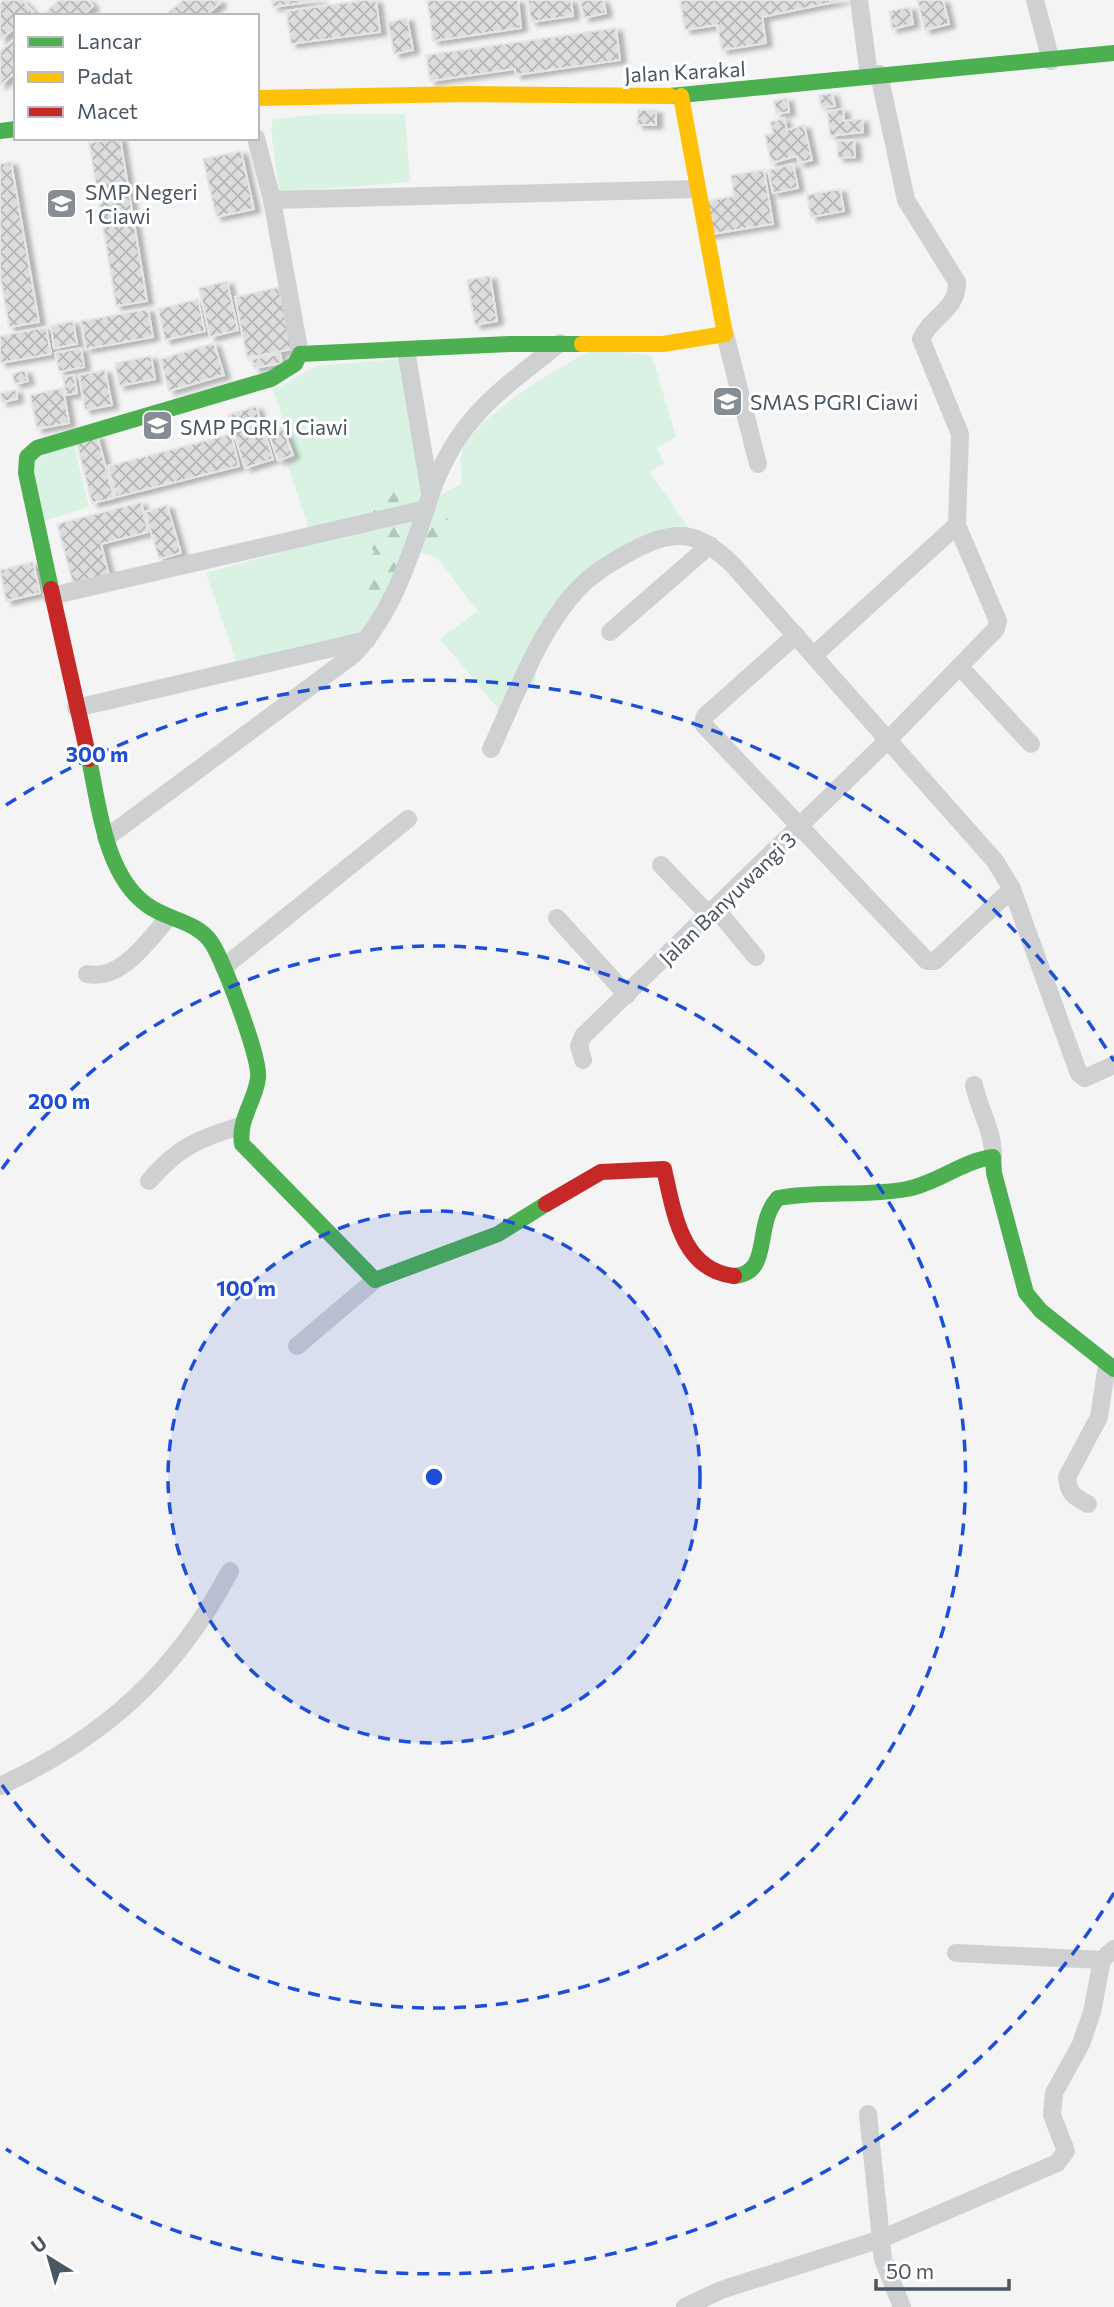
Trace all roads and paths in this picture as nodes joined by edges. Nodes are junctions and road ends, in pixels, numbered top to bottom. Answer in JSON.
{"nodes":[{"id":1,"x":859,"y":0,"type":"edge"},
{"id":2,"x":1035,"y":0,"type":"edge"},
{"id":3,"x":1114,"y":53,"type":"edge"},
{"id":4,"x":1051,"y":61,"type":"junction"},
{"id":5,"x":874,"y":74,"type":"junction"},
{"id":6,"x":681,"y":96,"type":"junction"},
{"id":7,"x":259,"y":99,"type":"edge"},
{"id":8,"x":257,"y":140,"type":"edge"},
{"id":9,"x":697,"y":189,"type":"junction"},
{"id":10,"x":272,"y":200,"type":"junction"},
{"id":11,"x":725,"y":334,"type":"junction"},
{"id":12,"x":560,"y":343,"type":"junction"},
{"id":13,"x":406,"y":350,"type":"junction"},
{"id":14,"x":300,"y":354,"type":"junction"},
{"id":15,"x":758,"y":464,"type":"dead end"},
{"id":16,"x":428,"y":501,"type":"junction"},
{"id":17,"x":957,"y":525,"type":"junction"},
{"id":18,"x":710,"y":545,"type":"junction"},
{"id":19,"x":51,"y":596,"type":"junction"},
{"id":20,"x":610,"y":632,"type":"dead end"},
{"id":21,"x":796,"y":635,"type":"junction"},
{"id":22,"x":367,"y":640,"type":"junction"},
{"id":23,"x":814,"y":655,"type":"junction"},
{"id":24,"x":960,"y":667,"type":"junction"},
{"id":25,"x":76,"y":708,"type":"junction"},
{"id":26,"x":887,"y":741,"type":"junction"},
{"id":27,"x":1031,"y":744,"type":"dead end"},
{"id":28,"x":491,"y":749,"type":"dead end"},
{"id":29,"x":408,"y":819,"type":"dead end"},
{"id":30,"x":800,"y":826,"type":"junction"},
{"id":31,"x":106,"y":838,"type":"junction"},
{"id":32,"x":661,"y":865,"type":"dead end"},
{"id":33,"x":1012,"y":889,"type":"junction"},
{"id":34,"x":713,"y":912,"type":"junction"},
{"id":35,"x":168,"y":918,"type":"junction"},
{"id":36,"x":557,"y":918,"type":"dead end"},
{"id":37,"x":756,"y":957,"type":"dead end"},
{"id":38,"x":224,"y":967,"type":"junction"},
{"id":39,"x":86,"y":974,"type":"dead end"},
{"id":40,"x":627,"y":995,"type":"junction"},
{"id":41,"x":583,"y":1060,"type":"dead end"},
{"id":42,"x":1114,"y":1065,"type":"edge"},
{"id":43,"x":974,"y":1085,"type":"dead end"},
{"id":44,"x":240,"y":1126,"type":"junction"},
{"id":45,"x":993,"y":1157,"type":"junction"},
{"id":46,"x":149,"y":1181,"type":"dead end"},
{"id":47,"x":375,"y":1280,"type":"junction"},
{"id":48,"x":297,"y":1346,"type":"dead end"},
{"id":49,"x":1110,"y":1367,"type":"edge"},
{"id":50,"x":1088,"y":1504,"type":"dead end"},
{"id":51,"x":230,"y":1571,"type":"dead end"},
{"id":52,"x":0,"y":1786,"type":"edge"},
{"id":53,"x":956,"y":1953,"type":"dead end"},
{"id":54,"x":1108,"y":1955,"type":"edge"},
{"id":55,"x":868,"y":2114,"type":"dead end"},
{"id":56,"x":881,"y":2239,"type":"junction"},
{"id":57,"x":685,"y":2307,"type":"edge"},
{"id":58,"x":902,"y":2307,"type":"edge"}],
"edges":[{"from":1,"to":5,"type":"street"},
{"from":2,"to":4,"type":"street"},
{"from":3,"to":4,"type":"street","name":"Jalan Karakal"},
{"from":4,"to":5,"type":"street","name":"Jalan Karakal"},
{"from":5,"to":6,"type":"street","name":"Jalan Karakal"},
{"from":5,"to":17,"type":"street"},
{"from":6,"to":7,"type":"street","name":"Jalan Karakal"},
{"from":6,"to":9,"type":"street"},
{"from":8,"to":10,"type":"street"},
{"from":9,"to":10,"type":"street"},
{"from":9,"to":11,"type":"street"},
{"from":10,"to":14,"type":"street"},
{"from":11,"to":12,"type":"street"},
{"from":11,"to":15,"type":"street"},
{"from":12,"to":13,"type":"street"},
{"from":12,"to":16,"type":"street"},
{"from":13,"to":14,"type":"street"},
{"from":13,"to":16,"type":"street"},
{"from":14,"to":19,"type":"street"},
{"from":16,"to":19,"type":"street"},
{"from":16,"to":22,"type":"street"},
{"from":17,"to":23,"type":"street"},
{"from":17,"to":24,"type":"street","name":"Jalan Banyuwangi 3"},
{"from":18,"to":20,"type":"street"},
{"from":18,"to":21,"type":"street"},
{"from":18,"to":28,"type":"street"},
{"from":19,"to":25,"type":"street"},
{"from":21,"to":23,"type":"street"},
{"from":21,"to":30,"type":"street"},
{"from":22,"to":25,"type":"street"},
{"from":22,"to":31,"type":"street"},
{"from":23,"to":26,"type":"street"},
{"from":24,"to":26,"type":"street","name":"Jalan Banyuwangi 3"},
{"from":24,"to":27,"type":"street"},
{"from":25,"to":31,"type":"street"},
{"from":26,"to":30,"type":"street","name":"Jalan Banyuwangi 3"},
{"from":26,"to":33,"type":"street"},
{"from":29,"to":38,"type":"street"},
{"from":30,"to":33,"type":"street"},
{"from":30,"to":34,"type":"street","name":"Jalan Banyuwangi 3"},
{"from":31,"to":35,"type":"street"},
{"from":32,"to":34,"type":"street"},
{"from":33,"to":42,"type":"street"},
{"from":34,"to":37,"type":"street"},
{"from":34,"to":40,"type":"street","name":"Jalan Banyuwangi 3"},
{"from":35,"to":38,"type":"street"},
{"from":35,"to":39,"type":"street"},
{"from":36,"to":40,"type":"street"},
{"from":38,"to":44,"type":"street"},
{"from":40,"to":41,"type":"street","name":"Jalan Banyuwangi 3"},
{"from":43,"to":45,"type":"street"},
{"from":44,"to":46,"type":"street"},
{"from":44,"to":47,"type":"street"},
{"from":45,"to":47,"type":"street"},
{"from":45,"to":49,"type":"street"},
{"from":47,"to":48,"type":"street"},
{"from":49,"to":50,"type":"street"},
{"from":51,"to":52,"type":"street"},
{"from":53,"to":54,"type":"street"},
{"from":54,"to":56,"type":"street"},
{"from":55,"to":56,"type":"street"},
{"from":56,"to":57,"type":"street"},
{"from":56,"to":58,"type":"street"}]}
